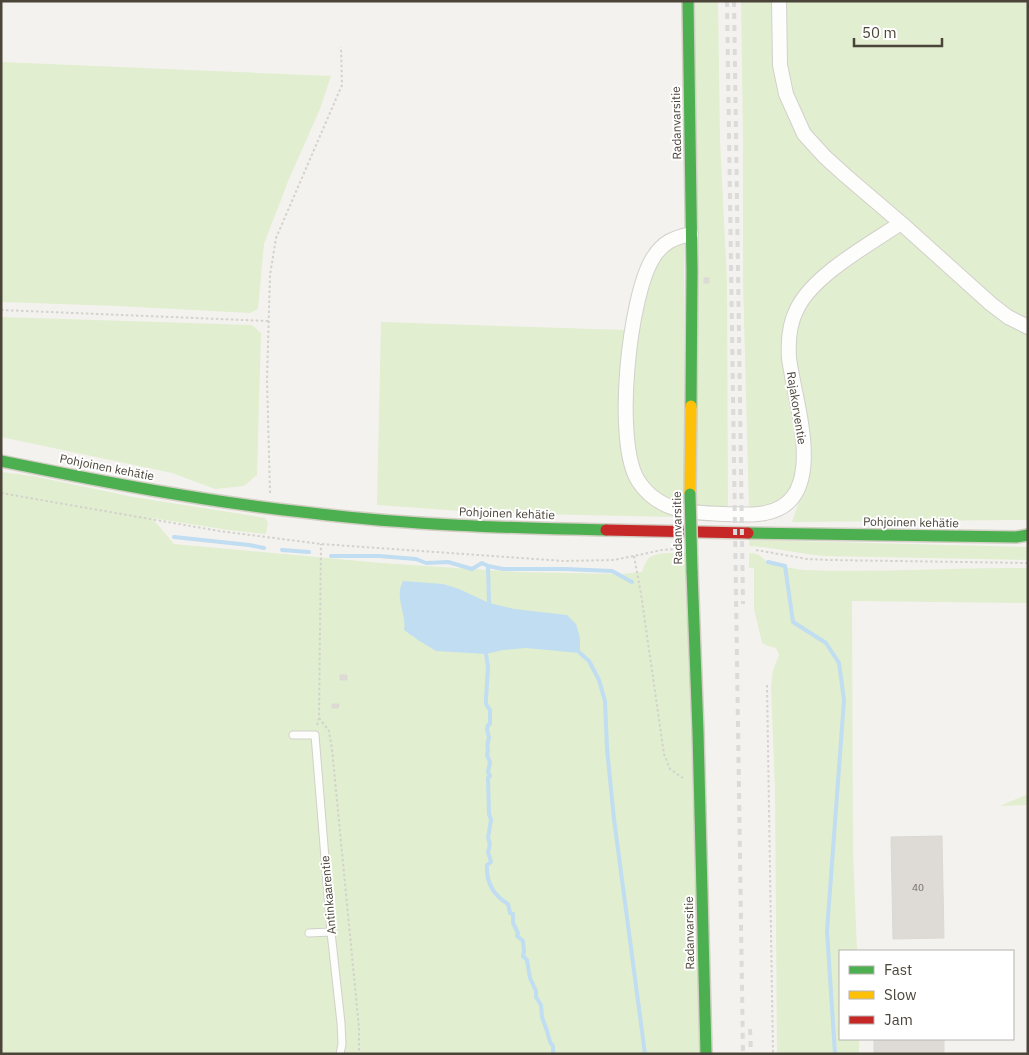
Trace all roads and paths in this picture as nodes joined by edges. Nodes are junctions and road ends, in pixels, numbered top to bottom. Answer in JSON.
{"nodes":[{"id":1,"x":688,"y":1,"type":"edge"},
{"id":2,"x":779,"y":1,"type":"edge"},
{"id":3,"x":340,"y":47,"type":"dead end"},
{"id":4,"x":901,"y":223,"type":"junction"},
{"id":5,"x":691,"y":234,"type":"junction"},
{"id":6,"x":1,"y":310,"type":"edge"},
{"id":7,"x":268,"y":321,"type":"junction"},
{"id":8,"x":1028,"y":327,"type":"edge"},
{"id":9,"x":1,"y":461,"type":"edge"},
{"id":10,"x":1,"y":493,"type":"edge"},
{"id":11,"x":270,"y":508,"type":"junction"},
{"id":12,"x":1022,"y":536,"type":"edge"},
{"id":13,"x":1028,"y":540,"type":"edge"},
{"id":14,"x":321,"y":544,"type":"junction"},
{"id":15,"x":677,"y":549,"type":"dead end"},
{"id":16,"x":749,"y":549,"type":"dead end"},
{"id":17,"x":634,"y":556,"type":"junction"},
{"id":18,"x":1028,"y":563,"type":"edge"},
{"id":19,"x":767,"y":685,"type":"dead end"},
{"id":20,"x":319,"y":718,"type":"junction"},
{"id":21,"x":294,"y":735,"type":"dead end"},
{"id":22,"x":315,"y":735,"type":"junction"},
{"id":23,"x":699,"y":789,"type":"junction"},
{"id":24,"x":331,"y":932,"type":"junction"},
{"id":25,"x":309,"y":933,"type":"dead end"},
{"id":26,"x":340,"y":1054,"type":"edge"},
{"id":27,"x":359,"y":1054,"type":"edge"},
{"id":28,"x":706,"y":1054,"type":"edge"},
{"id":29,"x":774,"y":1054,"type":"edge"}],
"edges":[{"from":1,"to":5,"type":"street","name":"Radanvarsitie"},
{"from":2,"to":4,"type":"street"},
{"from":3,"to":7,"type":"path"},
{"from":4,"to":5,"type":"street","name":"Rajakorventie"},
{"from":4,"to":8,"type":"street"},
{"from":5,"to":23,"type":"street","name":"Radanvarsitie","bridge":true},
{"from":6,"to":7,"type":"path"},
{"from":7,"to":11,"type":"path"},
{"from":9,"to":11,"type":"street","name":"Pohjoinen kehätie"},
{"from":10,"to":14,"type":"path"},
{"from":11,"to":12,"type":"street","name":"Pohjoinen kehätie"},
{"from":12,"to":13,"type":"street","name":"Pohjoinen kehätie"},
{"from":14,"to":17,"type":"path"},
{"from":14,"to":20,"type":"path"},
{"from":15,"to":17,"type":"path"},
{"from":16,"to":18,"type":"path"},
{"from":17,"to":23,"type":"path"},
{"from":19,"to":29,"type":"path"},
{"from":20,"to":22,"type":"path"},
{"from":20,"to":27,"type":"path"},
{"from":21,"to":22,"type":"lane"},
{"from":22,"to":24,"type":"lane","name":"Antinkaarentie"},
{"from":23,"to":28,"type":"street","name":"Radanvarsitie"},
{"from":24,"to":25,"type":"lane"},
{"from":24,"to":26,"type":"lane","name":"Antinkaarentie"}]}
